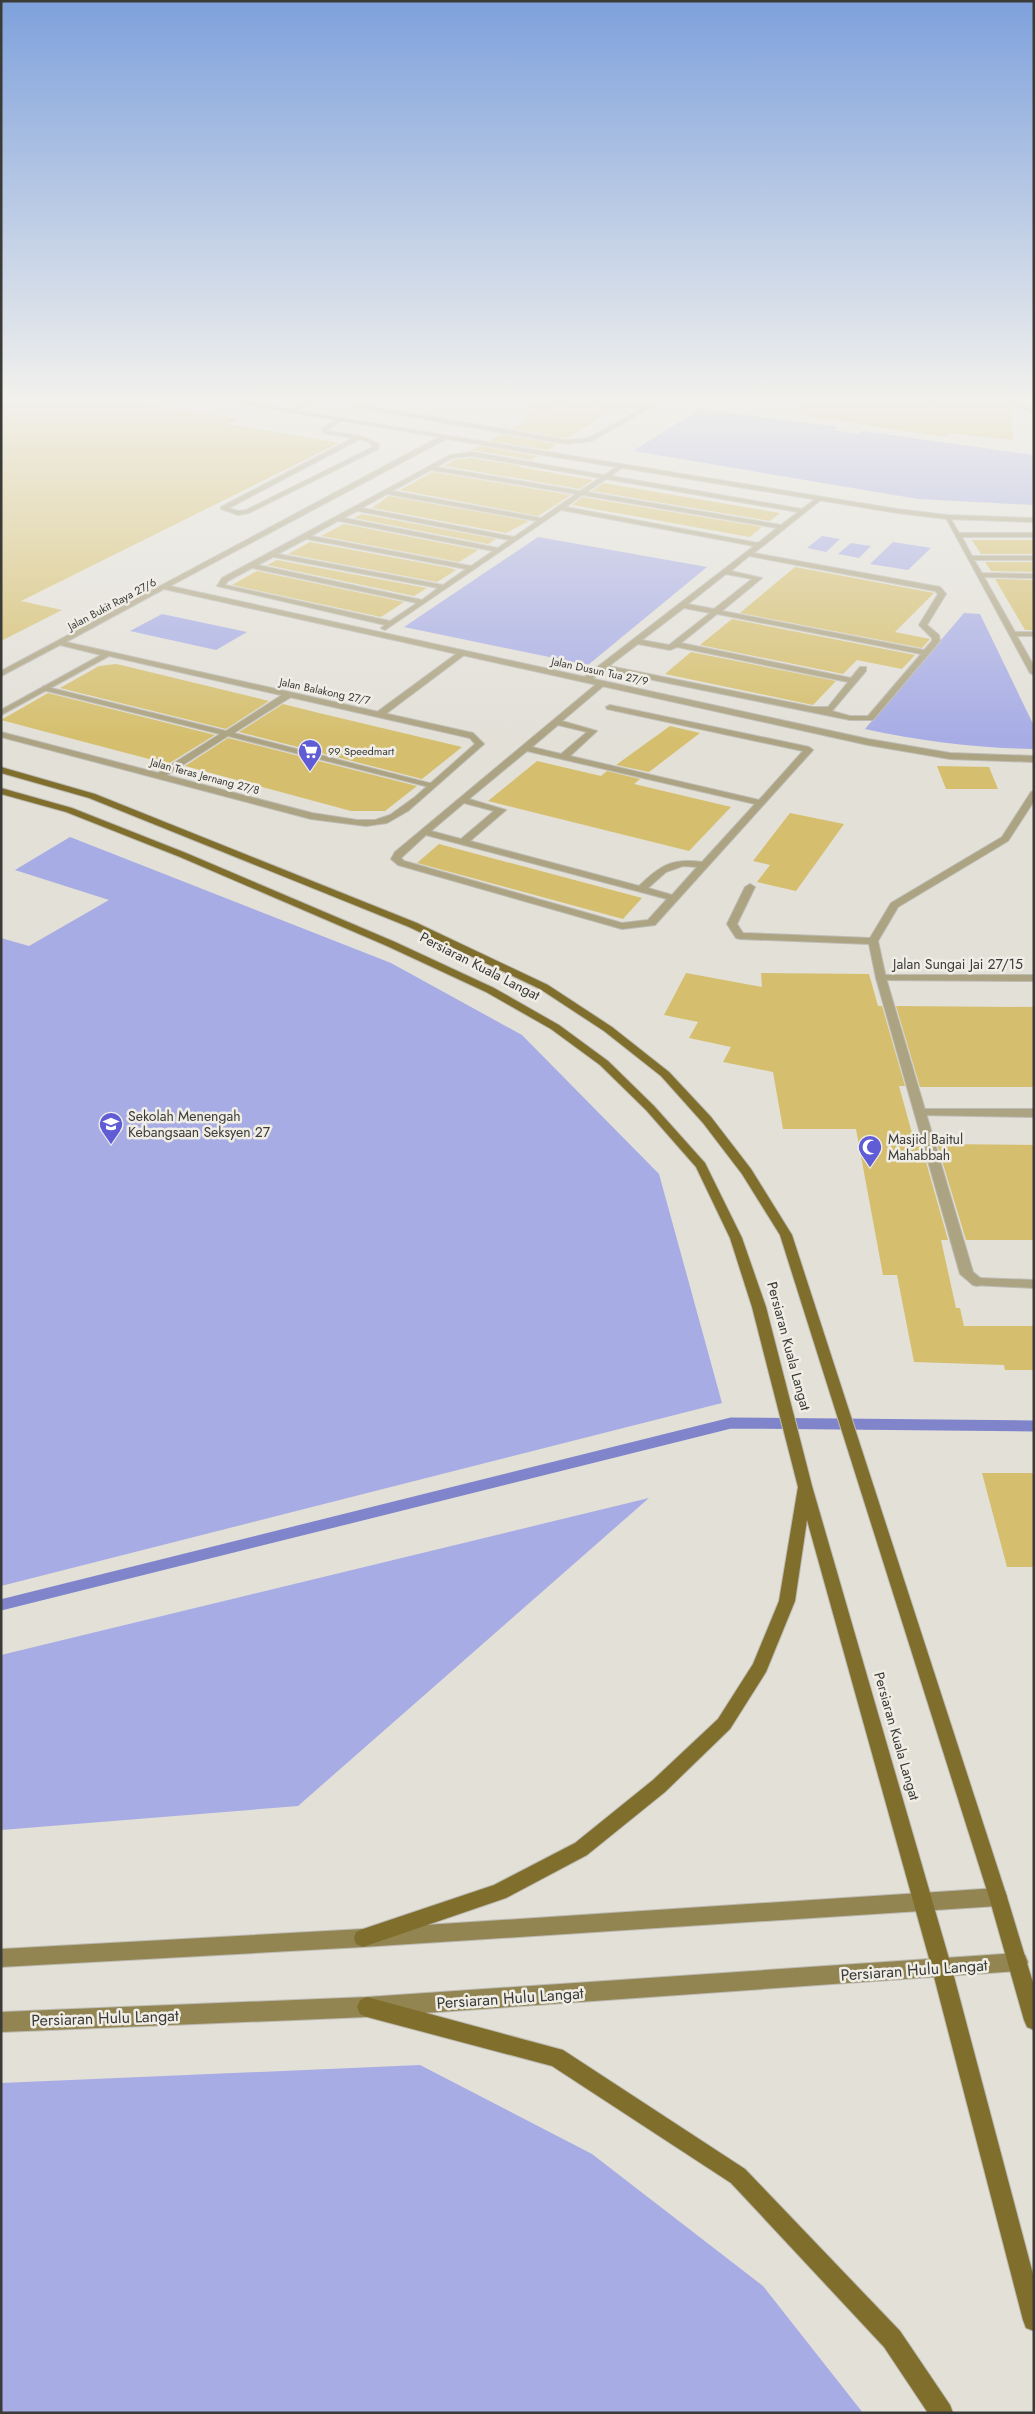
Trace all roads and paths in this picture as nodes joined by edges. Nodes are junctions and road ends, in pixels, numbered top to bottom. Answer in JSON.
{"nodes":[{"id":1,"x":301,"y":514,"type":"edge"},
{"id":2,"x":349,"y":514,"type":"edge"},
{"id":3,"x":383,"y":514,"type":"edge"},
{"id":4,"x":508,"y":514,"type":"edge"},
{"id":5,"x":553,"y":514,"type":"edge"},
{"id":6,"x":591,"y":514,"type":"edge"},
{"id":7,"x":704,"y":514,"type":"edge"},
{"id":8,"x":801,"y":514,"type":"edge"},
{"id":9,"x":925,"y":514,"type":"edge"},
{"id":10,"x":947,"y":517,"type":"junction"},
{"id":11,"x":339,"y":519,"type":"junction"},
{"id":12,"x":543,"y":520,"type":"junction"},
{"id":13,"x":1034,"y":520,"type":"edge"},
{"id":14,"x":783,"y":527,"type":"junction"},
{"id":15,"x":957,"y":535,"type":"junction"},
{"id":16,"x":1034,"y":535,"type":"edge"},
{"id":17,"x":307,"y":536,"type":"junction"},
{"id":18,"x":516,"y":539,"type":"junction"},
{"id":19,"x":760,"y":545,"type":"junction"},
{"id":20,"x":500,"y":550,"type":"junction"},
{"id":21,"x":274,"y":554,"type":"junction"},
{"id":22,"x":748,"y":554,"type":"junction"},
{"id":23,"x":970,"y":558,"type":"junction"},
{"id":24,"x":1034,"y":558,"type":"edge"},
{"id":25,"x":252,"y":566,"type":"junction"},
{"id":26,"x":473,"y":568,"type":"junction"},
{"id":27,"x":725,"y":572,"type":"junction"},
{"id":28,"x":980,"y":576,"type":"junction"},
{"id":29,"x":1034,"y":576,"type":"edge"},
{"id":30,"x":164,"y":587,"type":"junction"},
{"id":31,"x":444,"y":587,"type":"junction"},
{"id":32,"x":423,"y":602,"type":"junction"},
{"id":33,"x":682,"y":605,"type":"junction"},
{"id":34,"x":716,"y":612,"type":"junction"},
{"id":35,"x":391,"y":624,"type":"junction"},
{"id":36,"x":1034,"y":625,"type":"edge"},
{"id":37,"x":1034,"y":632,"type":"edge"},
{"id":38,"x":377,"y":634,"type":"junction"},
{"id":39,"x":1012,"y":634,"type":"junction"},
{"id":40,"x":636,"y":641,"type":"junction"},
{"id":41,"x":60,"y":643,"type":"junction"},
{"id":42,"x":675,"y":644,"type":"junction"},
{"id":43,"x":463,"y":652,"type":"junction"},
{"id":44,"x":926,"y":653,"type":"junction"},
{"id":45,"x":108,"y":654,"type":"junction"},
{"id":46,"x":603,"y":667,"type":"junction"},
{"id":47,"x":863,"y":669,"type":"dead end"},
{"id":48,"x":1034,"y":673,"type":"edge"},
{"id":49,"x":1,"y":674,"type":"edge"},
{"id":50,"x":586,"y":680,"type":"junction"},
{"id":51,"x":853,"y":682,"type":"junction"},
{"id":52,"x":603,"y":684,"type":"junction"},
{"id":53,"x":46,"y":688,"type":"junction"},
{"id":54,"x":288,"y":695,"type":"junction"},
{"id":55,"x":610,"y":707,"type":"dead end"},
{"id":56,"x":813,"y":709,"type":"junction"},
{"id":57,"x":1,"y":713,"type":"edge"},
{"id":58,"x":380,"y":714,"type":"junction"},
{"id":59,"x":556,"y":722,"type":"junction"},
{"id":60,"x":1,"y":734,"type":"edge"},
{"id":61,"x":228,"y":734,"type":"junction"},
{"id":62,"x":525,"y":748,"type":"junction"},
{"id":63,"x":563,"y":757,"type":"junction"},
{"id":64,"x":1034,"y":759,"type":"edge"},
{"id":65,"x":1,"y":770,"type":"edge"},
{"id":66,"x":161,"y":775,"type":"junction"},
{"id":67,"x":433,"y":785,"type":"junction"},
{"id":68,"x":1,"y":791,"type":"edge"},
{"id":69,"x":1034,"y":794,"type":"edge"},
{"id":70,"x":92,"y":796,"type":"junction"},
{"id":71,"x":462,"y":800,"type":"junction"},
{"id":72,"x":761,"y":803,"type":"junction"},
{"id":73,"x":70,"y":810,"type":"junction"},
{"id":74,"x":402,"y":811,"type":"joint"},
{"id":75,"x":424,"y":832,"type":"junction"},
{"id":76,"x":463,"y":842,"type":"junction"},
{"id":77,"x":703,"y":866,"type":"junction"},
{"id":78,"x":750,"y":887,"type":"dead end"},
{"id":79,"x":642,"y":890,"type":"junction"},
{"id":80,"x":673,"y":898,"type":"junction"},
{"id":81,"x":873,"y":941,"type":"junction"},
{"id":82,"x":881,"y":978,"type":"junction"},
{"id":83,"x":1034,"y":978,"type":"edge"},
{"id":84,"x":920,"y":1113,"type":"junction"},
{"id":85,"x":1034,"y":1113,"type":"edge"},
{"id":86,"x":1034,"y":1284,"type":"edge"},
{"id":87,"x":805,"y":1486,"type":"junction"},
{"id":88,"x":998,"y":1897,"type":"junction"},
{"id":89,"x":924,"y":1901,"type":"junction"},
{"id":90,"x":362,"y":1938,"type":"junction"},
{"id":91,"x":1,"y":1958,"type":"edge"},
{"id":92,"x":1018,"y":1962,"type":"junction"},
{"id":93,"x":942,"y":1969,"type":"junction"},
{"id":94,"x":367,"y":2007,"type":"junction"},
{"id":95,"x":1034,"y":2020,"type":"edge"},
{"id":96,"x":1,"y":2022,"type":"edge"},
{"id":97,"x":1034,"y":2320,"type":"edge"},
{"id":98,"x":942,"y":2413,"type":"edge"}],
"edges":[{"from":1,"to":30,"type":"street","name":"Jalan Bukit Raya 27/6"},
{"from":2,"to":11,"type":"street"},
{"from":3,"to":18,"type":"street"},
{"from":4,"to":12,"type":"street"},
{"from":5,"to":12,"type":"street"},
{"from":6,"to":19,"type":"street"},
{"from":7,"to":14,"type":"street"},
{"from":8,"to":14,"type":"street"},
{"from":9,"to":10,"type":"street"},
{"from":10,"to":13,"type":"street"},
{"from":10,"to":15,"type":"street"},
{"from":11,"to":17,"type":"street"},
{"from":11,"to":20,"type":"street"},
{"from":12,"to":18,"type":"street"},
{"from":14,"to":19,"type":"street"},
{"from":15,"to":16,"type":"street"},
{"from":15,"to":23,"type":"street"},
{"from":17,"to":21,"type":"street"},
{"from":17,"to":26,"type":"street"},
{"from":18,"to":20,"type":"street"},
{"from":19,"to":22,"type":"street"},
{"from":20,"to":26,"type":"street"},
{"from":21,"to":25,"type":"street"},
{"from":21,"to":31,"type":"street"},
{"from":22,"to":27,"type":"street"},
{"from":22,"to":44,"type":"street"},
{"from":23,"to":24,"type":"street"},
{"from":23,"to":28,"type":"street"},
{"from":25,"to":32,"type":"street"},
{"from":25,"to":35,"type":"street"},
{"from":26,"to":31,"type":"street"},
{"from":27,"to":33,"type":"street"},
{"from":27,"to":34,"type":"street"},
{"from":28,"to":29,"type":"street"},
{"from":28,"to":39,"type":"street"},
{"from":30,"to":38,"type":"street","name":"Jalan Dusun Tua 27/9"},
{"from":30,"to":41,"type":"street","name":"Jalan Bukit Raya 27/6"},
{"from":31,"to":32,"type":"street"},
{"from":32,"to":35,"type":"street"},
{"from":33,"to":34,"type":"street"},
{"from":33,"to":40,"type":"street"},
{"from":34,"to":42,"type":"street"},
{"from":34,"to":44,"type":"street"},
{"from":35,"to":38,"type":"street"},
{"from":36,"to":37,"type":"street"},
{"from":37,"to":39,"type":"street"},
{"from":38,"to":43,"type":"street","name":"Jalan Dusun Tua 27/9"},
{"from":39,"to":48,"type":"street"},
{"from":40,"to":42,"type":"street"},
{"from":40,"to":46,"type":"street"},
{"from":41,"to":45,"type":"street","name":"Jalan Balakong 27/7"},
{"from":41,"to":49,"type":"street","name":"Jalan Bukit Raya 27/6"},
{"from":42,"to":51,"type":"street"},
{"from":43,"to":50,"type":"street","name":"Jalan Dusun Tua 27/9"},
{"from":43,"to":58,"type":"street"},
{"from":44,"to":56,"type":"street"},
{"from":45,"to":53,"type":"street"},
{"from":45,"to":54,"type":"street","name":"Jalan Balakong 27/7"},
{"from":46,"to":50,"type":"street"},
{"from":46,"to":56,"type":"street"},
{"from":47,"to":51,"type":"street"},
{"from":50,"to":52,"type":"street","name":"Jalan Dusun Tua 27/9"},
{"from":51,"to":56,"type":"street"},
{"from":52,"to":59,"type":"street"},
{"from":52,"to":64,"type":"street","name":"Jalan Dusun Tua 27/9"},
{"from":53,"to":57,"type":"street"},
{"from":53,"to":61,"type":"street"},
{"from":54,"to":58,"type":"street","name":"Jalan Balakong 27/7"},
{"from":54,"to":61,"type":"street"},
{"from":55,"to":72,"type":"street"},
{"from":58,"to":67,"type":"street","name":"Jalan Balakong 27/7"},
{"from":59,"to":62,"type":"street"},
{"from":59,"to":63,"type":"street"},
{"from":60,"to":66,"type":"street","name":"Jalan Teras Jernang 27/8"},
{"from":61,"to":66,"type":"street"},
{"from":61,"to":67,"type":"street"},
{"from":62,"to":63,"type":"street"},
{"from":62,"to":71,"type":"street"},
{"from":63,"to":72,"type":"street"},
{"from":65,"to":70,"type":"main road","name":"Persiaran Kuala Langat"},
{"from":66,"to":74,"type":"street","name":"Jalan Teras Jernang 27/8"},
{"from":67,"to":74,"type":"street","name":"Jalan Balakong 27/7"},
{"from":68,"to":73,"type":"main road","name":"Persiaran Kuala Langat"},
{"from":69,"to":81,"type":"street"},
{"from":70,"to":73,"type":"main road"},
{"from":70,"to":88,"type":"main road","name":"Persiaran Kuala Langat"},
{"from":71,"to":75,"type":"street"},
{"from":71,"to":76,"type":"street"},
{"from":72,"to":77,"type":"street"},
{"from":73,"to":87,"type":"main road","name":"Persiaran Kuala Langat"},
{"from":75,"to":76,"type":"street"},
{"from":75,"to":80,"type":"street"},
{"from":76,"to":79,"type":"street"},
{"from":77,"to":79,"type":"street"},
{"from":77,"to":80,"type":"street"},
{"from":78,"to":81,"type":"street"},
{"from":79,"to":80,"type":"street"},
{"from":81,"to":82,"type":"street"},
{"from":82,"to":83,"type":"street","name":"Jalan Sungai Jai 27/15"},
{"from":82,"to":84,"type":"street"},
{"from":84,"to":85,"type":"street"},
{"from":84,"to":86,"type":"street"},
{"from":87,"to":89,"type":"main road","name":"Persiaran Kuala Langat"},
{"from":87,"to":90,"type":"main road"},
{"from":88,"to":89,"type":"main road"},
{"from":88,"to":92,"type":"main road","name":"Persiaran Kuala Langat"},
{"from":89,"to":90,"type":"main road"},
{"from":89,"to":93,"type":"main road","name":"Persiaran Kuala Langat"},
{"from":90,"to":91,"type":"main road"},
{"from":92,"to":93,"type":"main road","name":"Persiaran Hulu Langat"},
{"from":92,"to":95,"type":"main road","name":"Persiaran Kuala Langat"},
{"from":93,"to":94,"type":"main road","name":"Persiaran Hulu Langat"},
{"from":93,"to":97,"type":"main road","name":"Persiaran Kuala Langat"},
{"from":94,"to":96,"type":"main road","name":"Persiaran Hulu Langat"},
{"from":94,"to":98,"type":"main road"}]}
